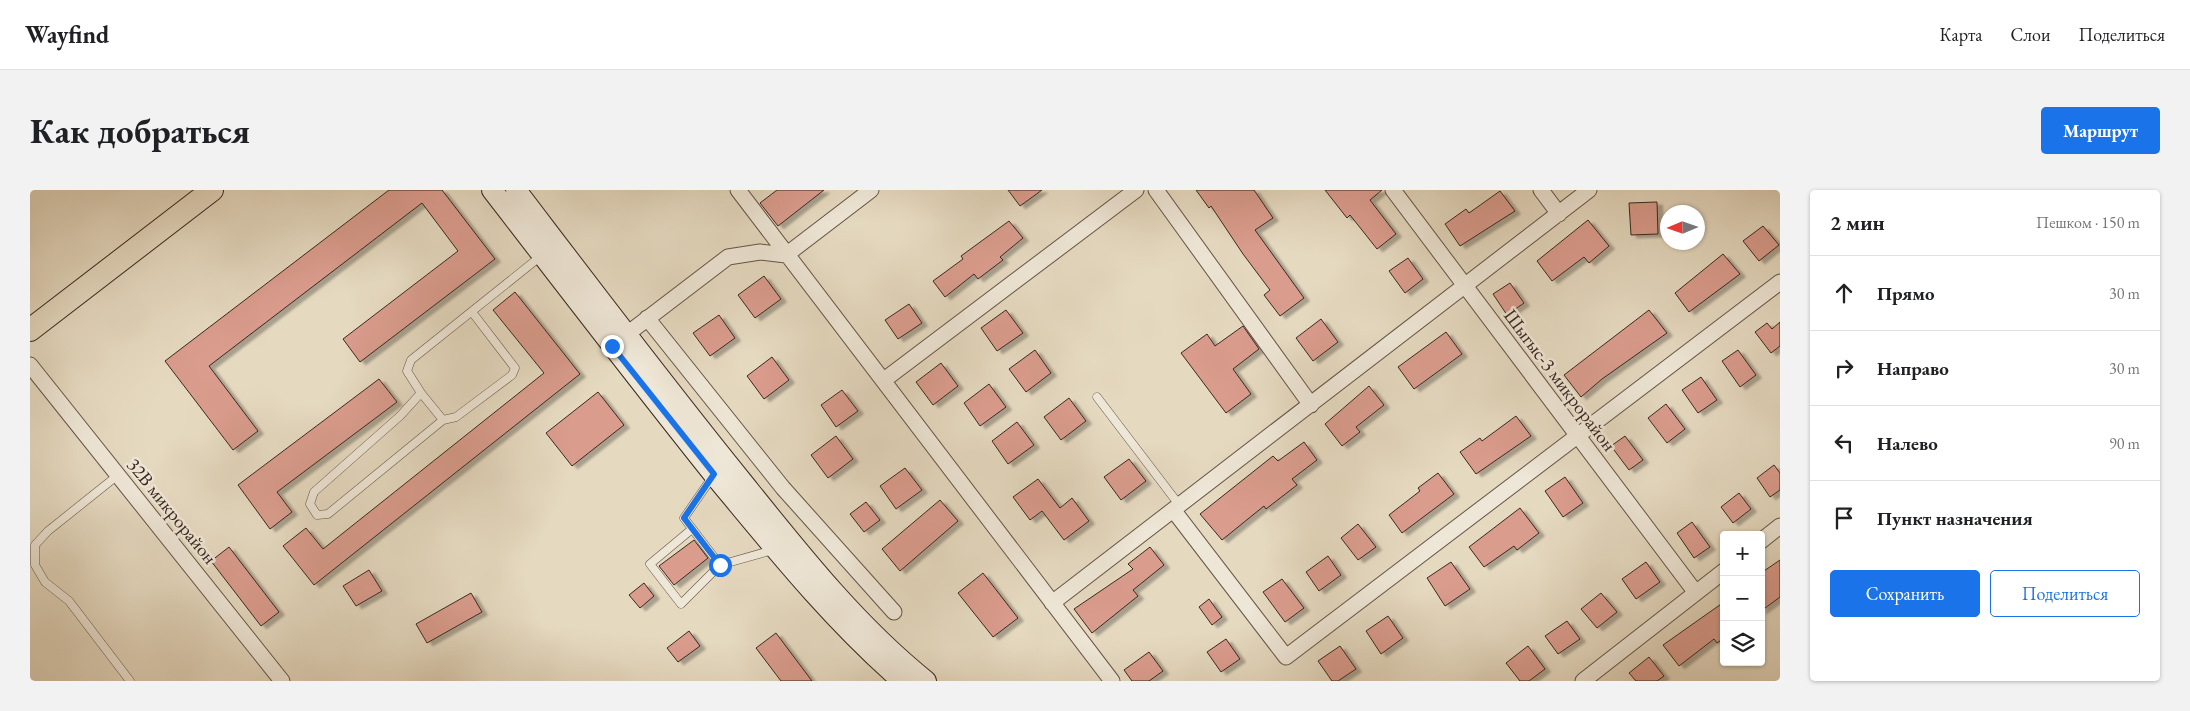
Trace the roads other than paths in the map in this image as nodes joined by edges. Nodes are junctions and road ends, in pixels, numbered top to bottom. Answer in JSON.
{"nodes":[{"id":1,"x":212,"y":190,"type":"edge"},
{"id":2,"x":492,"y":190,"type":"edge"},
{"id":3,"x":516,"y":190,"type":"edge"},
{"id":4,"x":738,"y":190,"type":"edge"},
{"id":5,"x":871,"y":190,"type":"edge"},
{"id":6,"x":1136,"y":190,"type":"edge"},
{"id":7,"x":1156,"y":190,"type":"edge"},
{"id":8,"x":1393,"y":190,"type":"edge"},
{"id":9,"x":1541,"y":190,"type":"edge"},
{"id":10,"x":1590,"y":190,"type":"edge"},
{"id":11,"x":1559,"y":214,"type":"junction"},
{"id":12,"x":542,"y":255,"type":"junction"},
{"id":13,"x":786,"y":255,"type":"junction"},
{"id":14,"x":1780,"y":282,"type":"edge"},
{"id":15,"x":1465,"y":286,"type":"junction"},
{"id":16,"x":472,"y":312,"type":"junction"},
{"id":17,"x":647,"y":318,"type":"junction"},
{"id":18,"x":30,"y":330,"type":"edge"},
{"id":19,"x":619,"y":340,"type":"junction"},
{"id":20,"x":30,"y":365,"type":"edge"},
{"id":21,"x":884,"y":380,"type":"junction"},
{"id":22,"x":421,"y":393,"type":"junction"},
{"id":23,"x":1097,"y":396,"type":"dead end"},
{"id":24,"x":1311,"y":405,"type":"junction"},
{"id":25,"x":443,"y":420,"type":"junction"},
{"id":26,"x":1578,"y":436,"type":"junction"},
{"id":27,"x":721,"y":469,"type":"junction"},
{"id":28,"x":118,"y":475,"type":"junction"},
{"id":29,"x":1177,"y":508,"type":"junction"},
{"id":30,"x":1780,"y":526,"type":"edge"},
{"id":31,"x":692,"y":528,"type":"junction"},
{"id":32,"x":1765,"y":538,"type":"edge"},
{"id":33,"x":783,"y":546,"type":"junction"},
{"id":34,"x":33,"y":547,"type":"edge"},
{"id":35,"x":720,"y":565,"type":"junction"},
{"id":36,"x":1720,"y":574,"type":"edge"},
{"id":37,"x":1696,"y":593,"type":"junction"},
{"id":38,"x":1052,"y":603,"type":"junction"},
{"id":39,"x":894,"y":612,"type":"dead end"},
{"id":40,"x":130,"y":681,"type":"edge"},
{"id":41,"x":282,"y":681,"type":"edge"},
{"id":42,"x":902,"y":681,"type":"edge"},
{"id":43,"x":926,"y":681,"type":"edge"},
{"id":44,"x":1112,"y":681,"type":"edge"},
{"id":45,"x":1583,"y":681,"type":"edge"}],
"edges":[{"from":1,"to":18,"type":"main road"},
{"from":2,"to":12,"type":"main road"},
{"from":3,"to":19,"type":"main road"},
{"from":4,"to":13,"type":"street"},
{"from":5,"to":13,"type":"street"},
{"from":6,"to":21,"type":"street"},
{"from":7,"to":24,"type":"street"},
{"from":8,"to":15,"type":"street","name":"Шыгыс-3 микрорайон"},
{"from":9,"to":11,"type":"street"},
{"from":10,"to":11,"type":"street"},
{"from":11,"to":15,"type":"street"},
{"from":12,"to":16,"type":"lane"},
{"from":12,"to":19,"type":"main road"},
{"from":13,"to":17,"type":"street"},
{"from":13,"to":21,"type":"street"},
{"from":14,"to":26,"type":"street"},
{"from":15,"to":24,"type":"street"},
{"from":15,"to":26,"type":"street","name":"Шыгыс-3 микрорайон"},
{"from":16,"to":22,"type":"lane"},
{"from":16,"to":25,"type":"lane"},
{"from":17,"to":19,"type":"street"},
{"from":17,"to":39,"type":"street"},
{"from":19,"to":27,"type":"main road"},
{"from":20,"to":28,"type":"street","name":"32В микрорайон"},
{"from":21,"to":38,"type":"street"},
{"from":22,"to":25,"type":"lane"},
{"from":22,"to":25,"type":"lane"},
{"from":23,"to":29,"type":"lane"},
{"from":24,"to":29,"type":"street"},
{"from":26,"to":29,"type":"street"},
{"from":26,"to":37,"type":"street","name":"Шыгыс-3 микрорайон"},
{"from":27,"to":31,"type":"lane"},
{"from":27,"to":33,"type":"main road"},
{"from":28,"to":34,"type":"lane"},
{"from":28,"to":41,"type":"street","name":"32В микрорайон"},
{"from":29,"to":38,"type":"street"},
{"from":30,"to":32,"type":"street"},
{"from":31,"to":35,"type":"lane"},
{"from":31,"to":35,"type":"lane"},
{"from":33,"to":35,"type":"lane"},
{"from":33,"to":42,"type":"main road"},
{"from":33,"to":43,"type":"main road"},
{"from":34,"to":40,"type":"lane"},
{"from":36,"to":37,"type":"street"},
{"from":37,"to":45,"type":"street"},
{"from":38,"to":44,"type":"street"}]}
